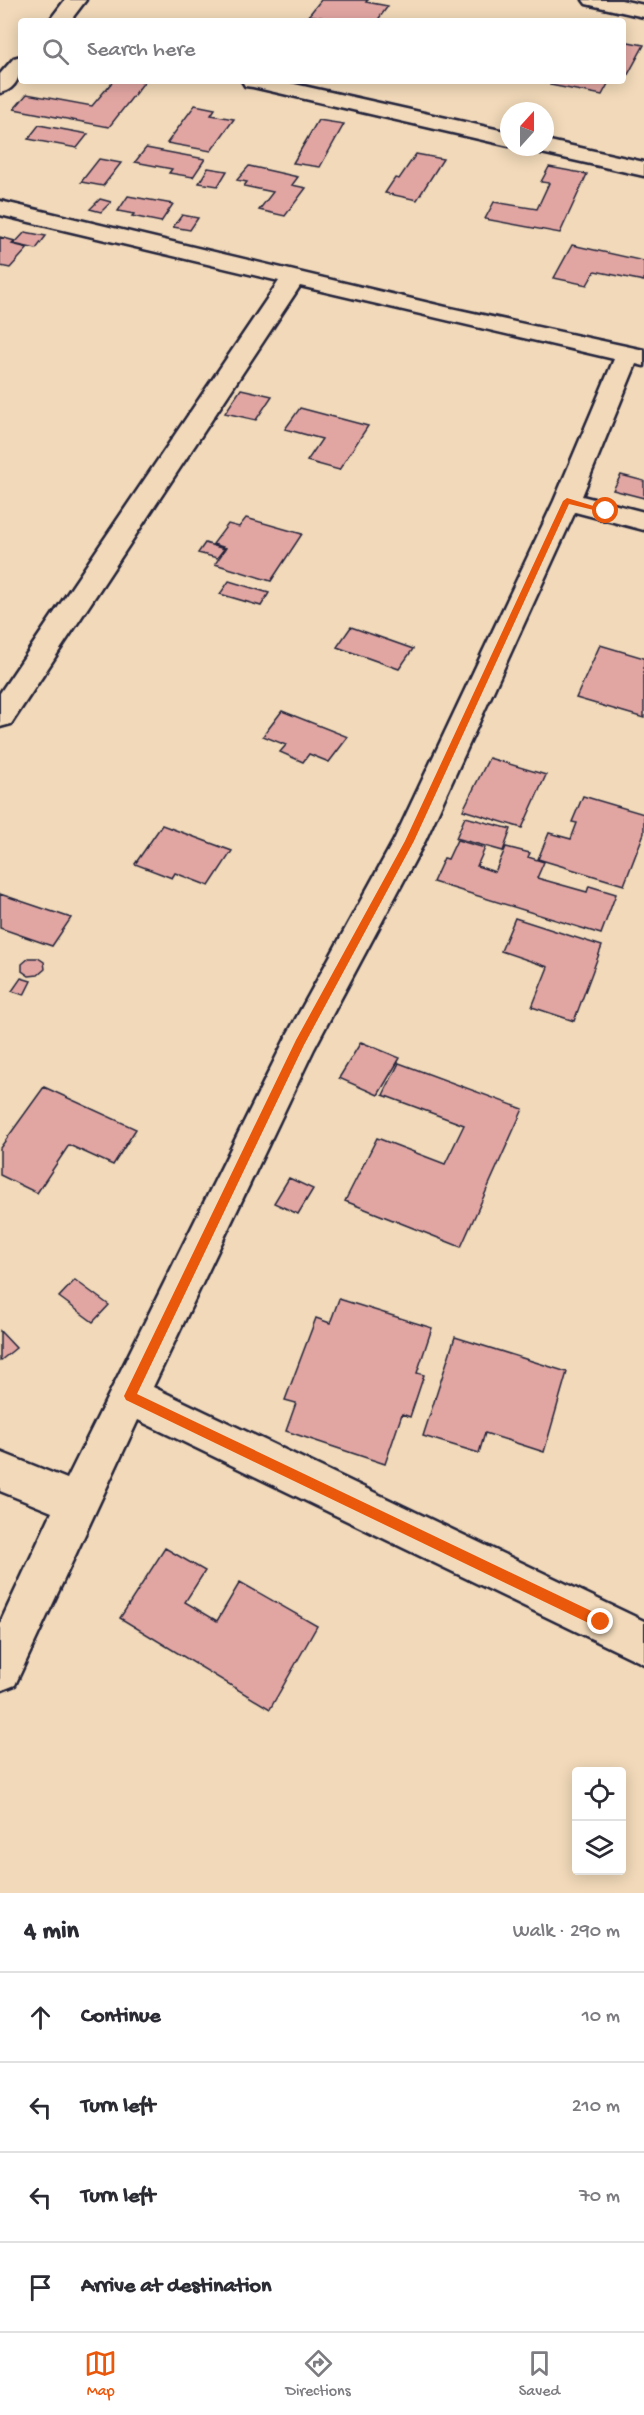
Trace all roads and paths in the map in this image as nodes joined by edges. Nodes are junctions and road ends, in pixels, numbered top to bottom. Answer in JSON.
{"nodes":[{"id":1,"x":76,"y":0,"type":"edge"},
{"id":2,"x":593,"y":0,"type":"edge"},
{"id":3,"x":644,"y":11,"type":"edge"},
{"id":4,"x":61,"y":18,"type":"edge"},
{"id":5,"x":18,"y":66,"type":"edge"},
{"id":6,"x":266,"y":84,"type":"edge"},
{"id":7,"x":0,"y":87,"type":"edge"},
{"id":8,"x":500,"y":137,"type":"edge"},
{"id":9,"x":554,"y":149,"type":"edge"},
{"id":10,"x":644,"y":170,"type":"edge"},
{"id":11,"x":0,"y":208,"type":"edge"},
{"id":12,"x":294,"y":277,"type":"junction"},
{"id":13,"x":636,"y":356,"type":"edge"},
{"id":14,"x":567,"y":501,"type":"junction"},
{"id":15,"x":644,"y":521,"type":"edge"},
{"id":16,"x":0,"y":716,"type":"edge"},
{"id":17,"x":130,"y":1396,"type":"junction"},
{"id":18,"x":0,"y":1471,"type":"edge"},
{"id":19,"x":77,"y":1503,"type":"junction"},
{"id":20,"x":644,"y":1643,"type":"edge"},
{"id":21,"x":0,"y":1670,"type":"edge"}],
"edges":[{"from":1,"to":4,"type":"street"},
{"from":2,"to":3,"type":"street"},
{"from":5,"to":7,"type":"street"},
{"from":6,"to":8,"type":"street"},
{"from":9,"to":10,"type":"street"},
{"from":11,"to":12,"type":"street"},
{"from":12,"to":13,"type":"street"},
{"from":12,"to":16,"type":"street"},
{"from":13,"to":14,"type":"street"},
{"from":14,"to":15,"type":"street"},
{"from":14,"to":17,"type":"street"},
{"from":17,"to":19,"type":"street"},
{"from":17,"to":20,"type":"street"},
{"from":18,"to":19,"type":"street"},
{"from":19,"to":21,"type":"street"}]}
